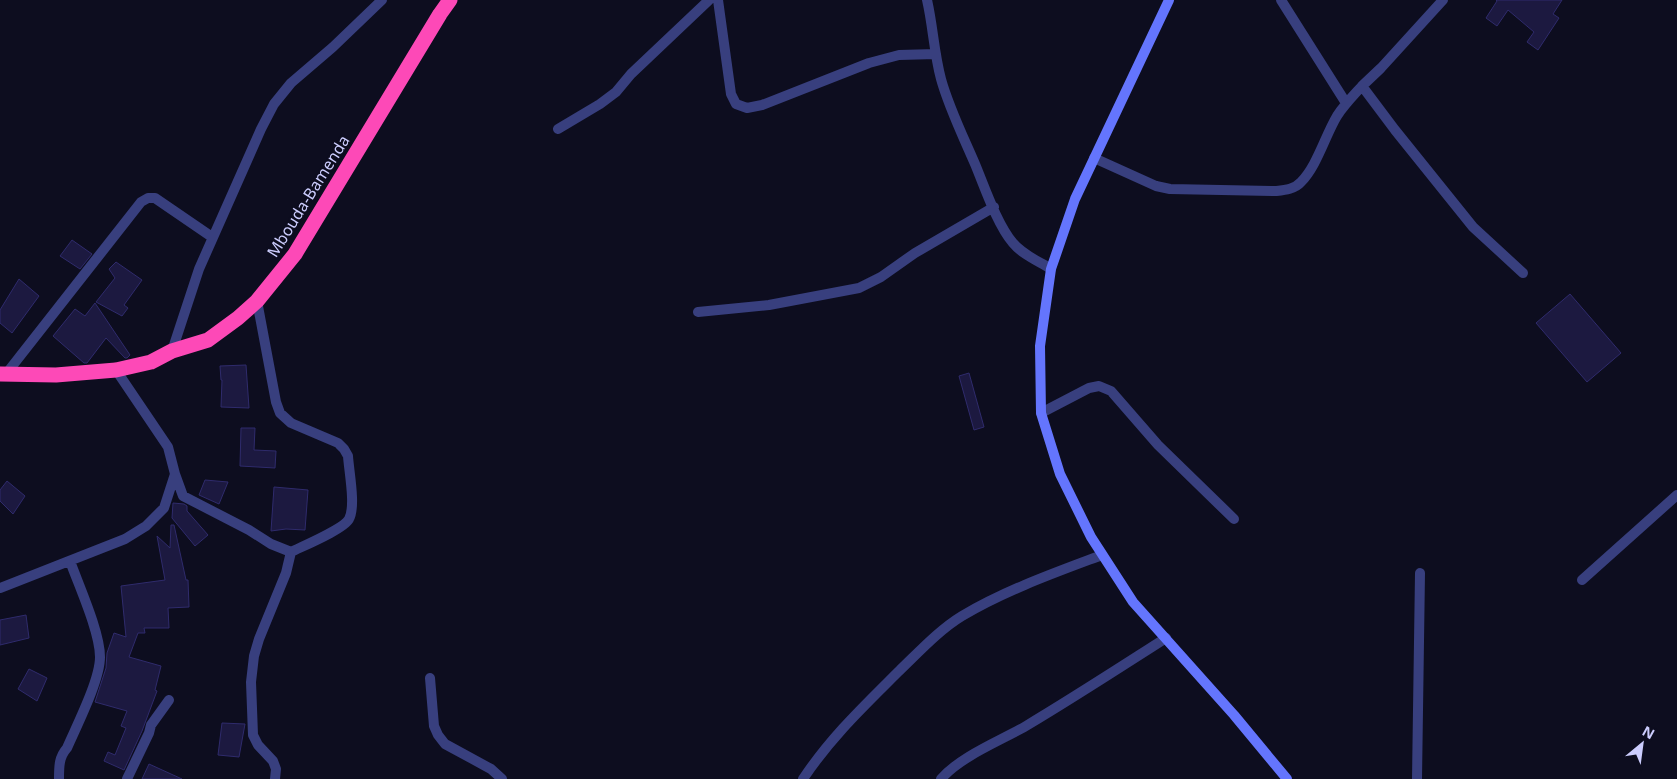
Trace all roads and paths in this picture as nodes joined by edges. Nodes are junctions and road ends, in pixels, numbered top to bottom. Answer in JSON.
{"nodes":[{"id":1,"x":382,"y":0,"type":"edge"},
{"id":2,"x":450,"y":0,"type":"edge"},
{"id":3,"x":709,"y":0,"type":"edge"},
{"id":4,"x":718,"y":0,"type":"edge"},
{"id":5,"x":927,"y":0,"type":"edge"},
{"id":6,"x":1170,"y":0,"type":"edge"},
{"id":7,"x":1281,"y":0,"type":"edge"},
{"id":8,"x":1443,"y":0,"type":"edge"},
{"id":9,"x":936,"y":54,"type":"junction"},
{"id":10,"x":1362,"y":86,"type":"junction"},
{"id":11,"x":1346,"y":103,"type":"junction"},
{"id":12,"x":558,"y":129,"type":"dead end"},
{"id":13,"x":1094,"y":158,"type":"junction"},
{"id":14,"x":994,"y":207,"type":"junction"},
{"id":15,"x":212,"y":238,"type":"junction"},
{"id":16,"x":1051,"y":269,"type":"junction"},
{"id":17,"x":1522,"y":272,"type":"dead end"},
{"id":18,"x":257,"y":301,"type":"junction"},
{"id":19,"x":698,"y":312,"type":"dead end"},
{"id":20,"x":172,"y":352,"type":"junction"},
{"id":21,"x":116,"y":370,"type":"junction"},
{"id":22,"x":3,"y":374,"type":"edge"},
{"id":23,"x":1041,"y":413,"type":"junction"},
{"id":24,"x":175,"y":474,"type":"junction"},
{"id":25,"x":1677,"y":495,"type":"edge"},
{"id":26,"x":1234,"y":519,"type":"dead end"},
{"id":27,"x":291,"y":552,"type":"junction"},
{"id":28,"x":1102,"y":555,"type":"junction"},
{"id":29,"x":70,"y":561,"type":"junction"},
{"id":30,"x":1420,"y":573,"type":"dead end"},
{"id":31,"x":1582,"y":580,"type":"dead end"},
{"id":32,"x":0,"y":588,"type":"edge"},
{"id":33,"x":1166,"y":638,"type":"junction"},
{"id":34,"x":430,"y":678,"type":"dead end"},
{"id":35,"x":169,"y":700,"type":"dead end"},
{"id":36,"x":59,"y":779,"type":"edge"},
{"id":37,"x":127,"y":779,"type":"edge"},
{"id":38,"x":275,"y":779,"type":"edge"},
{"id":39,"x":502,"y":779,"type":"edge"},
{"id":40,"x":803,"y":779,"type":"edge"},
{"id":41,"x":942,"y":779,"type":"edge"},
{"id":42,"x":1288,"y":779,"type":"edge"},
{"id":43,"x":1418,"y":779,"type":"edge"}],
"edges":[{"from":1,"to":15,"type":"street"},
{"from":2,"to":18,"type":"highway","name":"Mbouda-Bamenda"},
{"from":3,"to":12,"type":"street"},
{"from":4,"to":9,"type":"street"},
{"from":5,"to":9,"type":"street"},
{"from":6,"to":13,"type":"street"},
{"from":7,"to":11,"type":"street"},
{"from":8,"to":10,"type":"street"},
{"from":9,"to":14,"type":"street"},
{"from":10,"to":11,"type":"street"},
{"from":10,"to":17,"type":"street"},
{"from":11,"to":13,"type":"street"},
{"from":13,"to":16,"type":"street"},
{"from":14,"to":16,"type":"street"},
{"from":14,"to":19,"type":"street"},
{"from":15,"to":20,"type":"street"},
{"from":15,"to":22,"type":"street"},
{"from":16,"to":23,"type":"street"},
{"from":18,"to":20,"type":"highway","name":"Mbouda-Bamenda"},
{"from":18,"to":27,"type":"street"},
{"from":20,"to":21,"type":"highway","name":"Mbouda-Bamenda"},
{"from":21,"to":22,"type":"highway","name":"Mbouda-Bamenda"},
{"from":21,"to":24,"type":"street"},
{"from":23,"to":26,"type":"street"},
{"from":23,"to":28,"type":"street"},
{"from":24,"to":27,"type":"street"},
{"from":24,"to":29,"type":"street"},
{"from":25,"to":31,"type":"street"},
{"from":27,"to":38,"type":"street"},
{"from":28,"to":33,"type":"street"},
{"from":28,"to":40,"type":"street"},
{"from":29,"to":32,"type":"street"},
{"from":29,"to":36,"type":"street"},
{"from":30,"to":43,"type":"street"},
{"from":33,"to":41,"type":"street"},
{"from":33,"to":42,"type":"street"},
{"from":34,"to":39,"type":"street"},
{"from":35,"to":37,"type":"street"}]}
